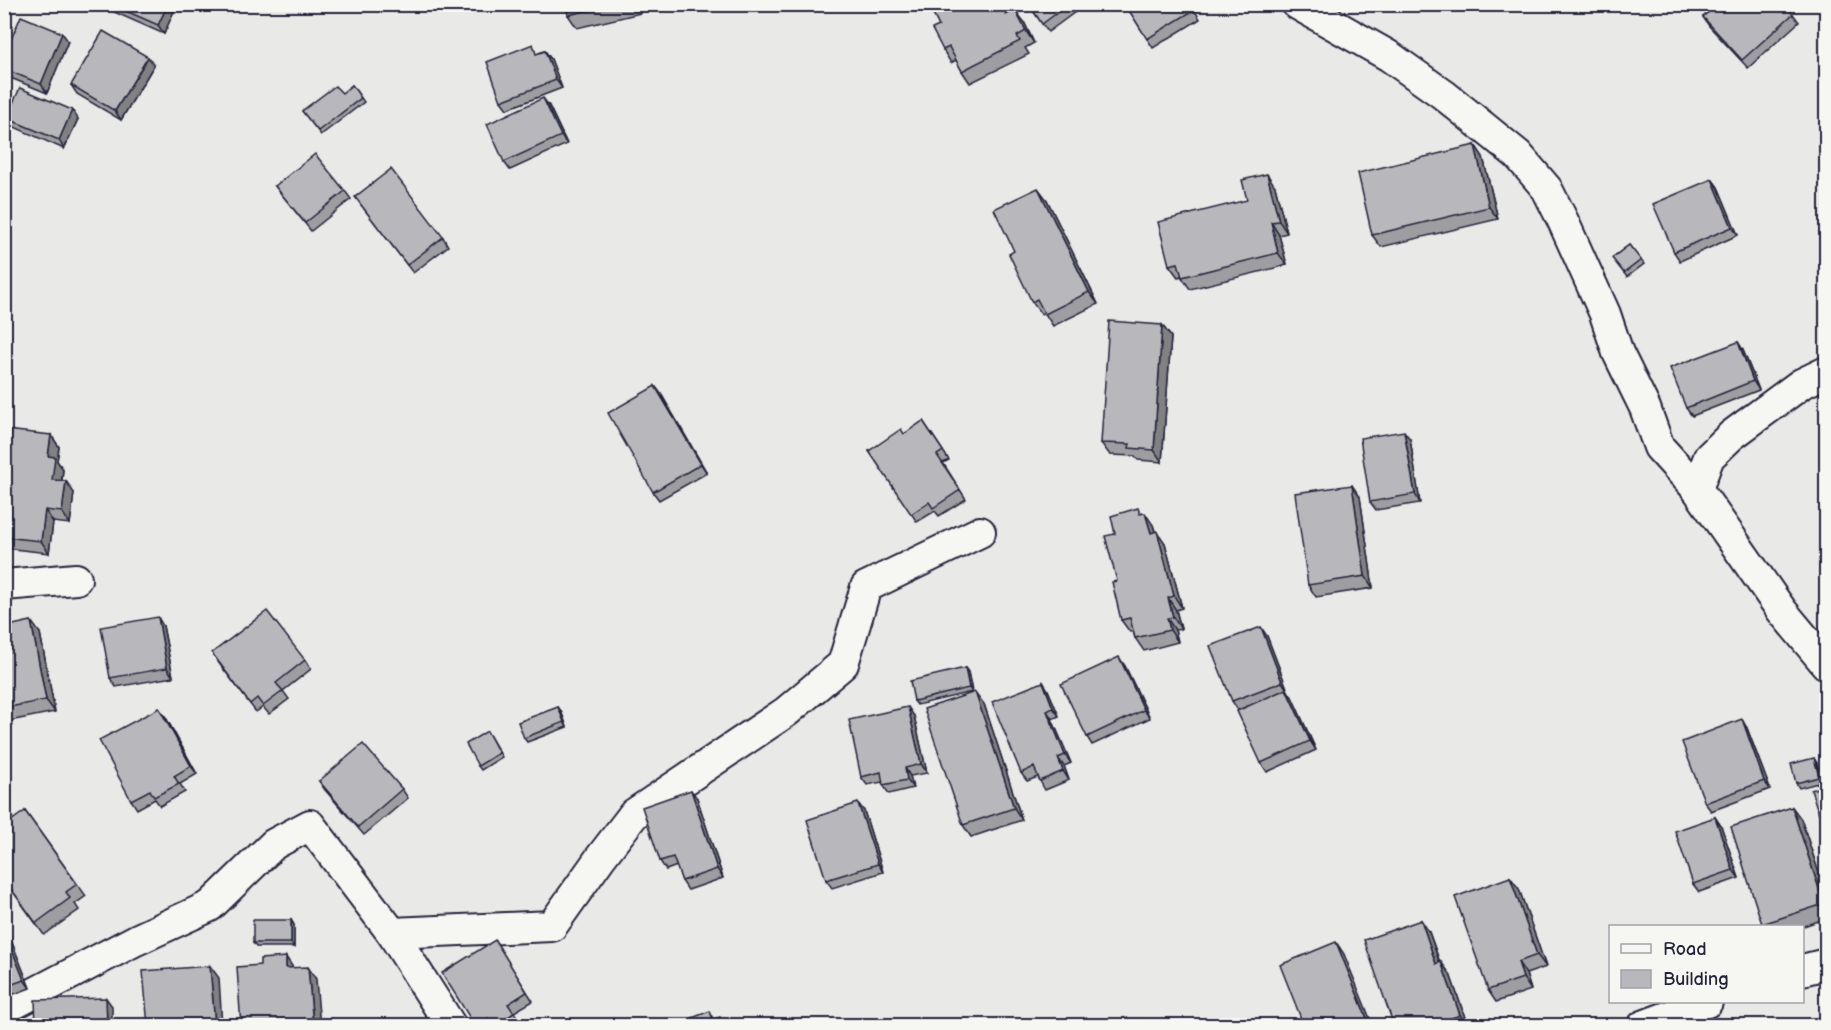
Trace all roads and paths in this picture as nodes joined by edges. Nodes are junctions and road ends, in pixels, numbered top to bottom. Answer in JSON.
{"nodes":[{"id":1,"x":1297,"y":4,"type":"edge"},
{"id":2,"x":1827,"y":372,"type":"edge"},
{"id":3,"x":1697,"y":489,"type":"junction"},
{"id":4,"x":980,"y":532,"type":"dead end"},
{"id":5,"x":76,"y":579,"type":"dead end"},
{"id":6,"x":4,"y":585,"type":"edge"},
{"id":7,"x":1827,"y":664,"type":"edge"},
{"id":8,"x":392,"y":933,"type":"junction"},
{"id":9,"x":1827,"y":964,"type":"edge"},
{"id":10,"x":1804,"y":970,"type":"edge"},
{"id":11,"x":1704,"y":1003,"type":"edge"},
{"id":12,"x":4,"y":1009,"type":"edge"},
{"id":13,"x":451,"y":1026,"type":"edge"},
{"id":14,"x":1643,"y":1026,"type":"edge"}],
"edges":[{"from":1,"to":3,"type":"street"},
{"from":2,"to":3,"type":"street"},
{"from":3,"to":7,"type":"street"},
{"from":4,"to":8,"type":"street"},
{"from":5,"to":6,"type":"street"},
{"from":8,"to":12,"type":"street"},
{"from":8,"to":13,"type":"street"},
{"from":9,"to":10,"type":"street"},
{"from":11,"to":14,"type":"street"}]}
